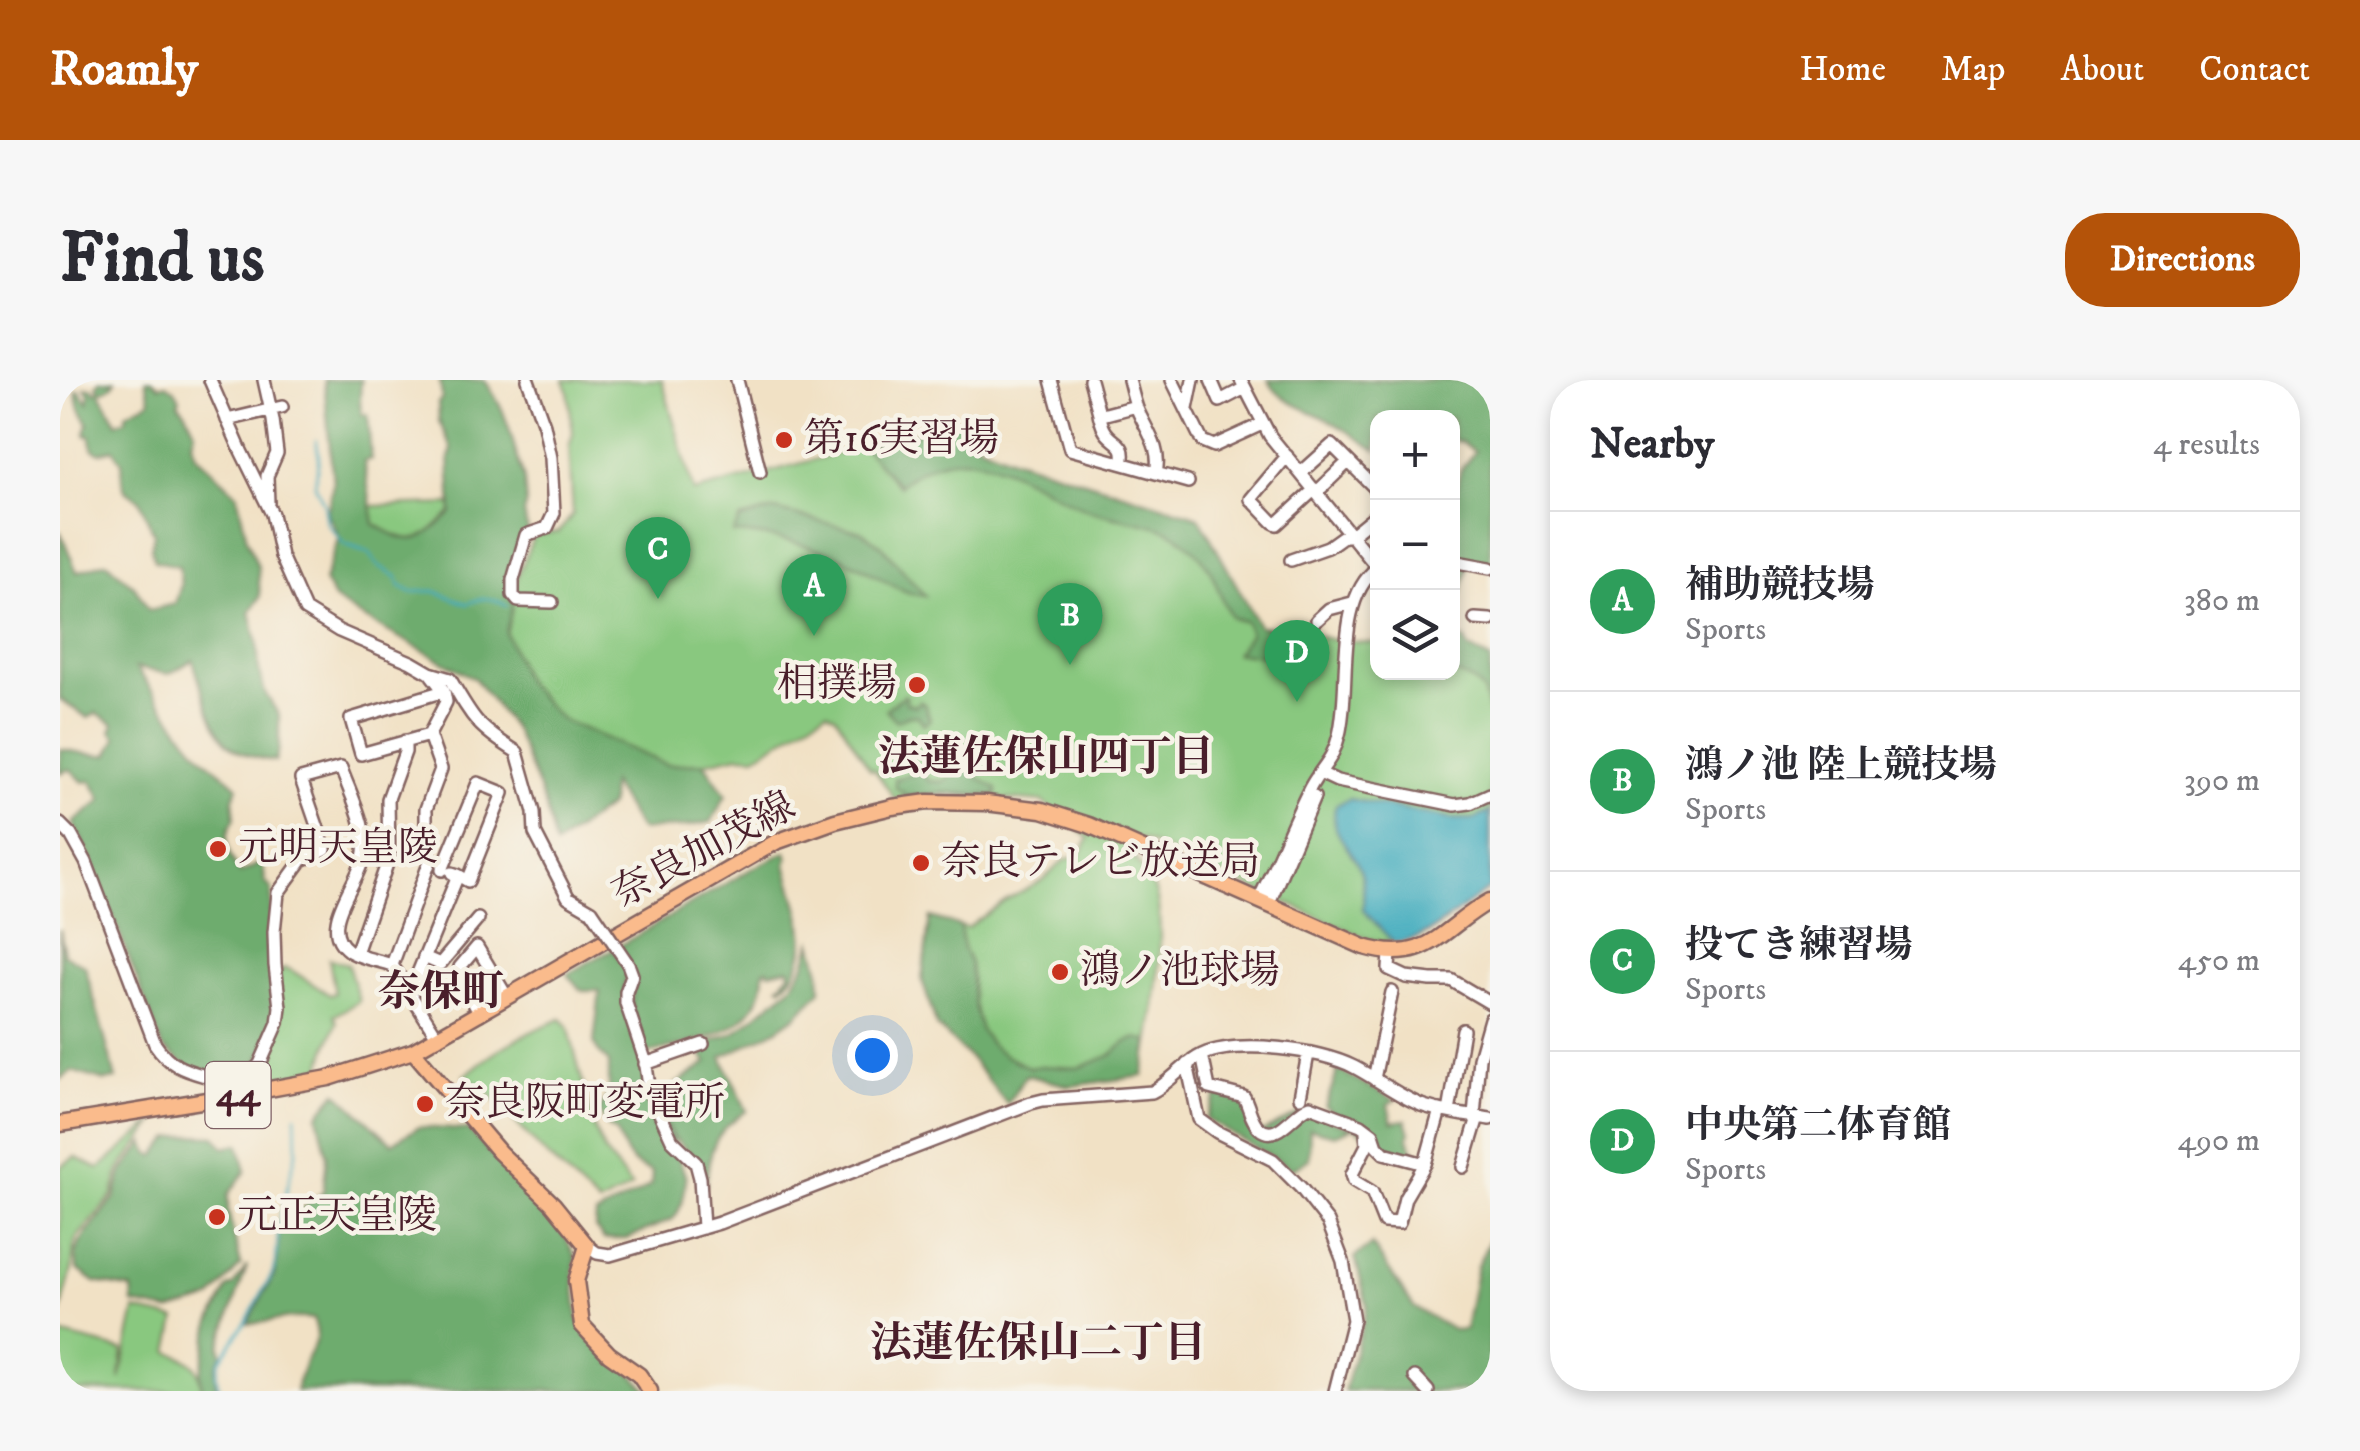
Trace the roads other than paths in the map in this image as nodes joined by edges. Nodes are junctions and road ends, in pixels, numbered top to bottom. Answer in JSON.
{"nodes":[{"id":1,"x":210,"y":380,"type":"edge"},
{"id":2,"x":266,"y":380,"type":"edge"},
{"id":3,"x":528,"y":380,"type":"edge"},
{"id":4,"x":737,"y":380,"type":"edge"},
{"id":5,"x":1051,"y":380,"type":"edge"},
{"id":6,"x":1090,"y":380,"type":"edge"},
{"id":7,"x":1129,"y":380,"type":"edge"},
{"id":8,"x":1172,"y":380,"type":"edge"},
{"id":9,"x":1193,"y":380,"type":"edge"},
{"id":10,"x":1210,"y":380,"type":"edge"},
{"id":11,"x":1243,"y":384,"type":"edge"},
{"id":12,"x":1136,"y":406,"type":"junction"},
{"id":13,"x":276,"y":408,"type":"junction"},
{"id":14,"x":1187,"y":410,"type":"junction"},
{"id":15,"x":1099,"y":413,"type":"junction"},
{"id":16,"x":228,"y":420,"type":"junction"},
{"id":17,"x":1262,"y":424,"type":"junction"},
{"id":18,"x":1287,"y":456,"type":"junction"},
{"id":19,"x":1348,"y":462,"type":"junction"},
{"id":20,"x":1122,"y":463,"type":"junction"},
{"id":21,"x":760,"y":472,"type":"dead end"},
{"id":22,"x":1156,"y":472,"type":"junction"},
{"id":23,"x":1301,"y":473,"type":"junction"},
{"id":24,"x":1188,"y":482,"type":"dead end"},
{"id":25,"x":1370,"y":483,"type":"edge"},
{"id":26,"x":1316,"y":490,"type":"junction"},
{"id":27,"x":268,"y":507,"type":"junction"},
{"id":28,"x":1370,"y":520,"type":"edge"},
{"id":29,"x":1351,"y":535,"type":"junction"},
{"id":30,"x":1370,"y":558,"type":"edge"},
{"id":31,"x":1291,"y":560,"type":"dead end"},
{"id":32,"x":1460,"y":562,"type":"edge"},
{"id":33,"x":1490,"y":568,"type":"edge"},
{"id":34,"x":1370,"y":575,"type":"edge"},
{"id":35,"x":552,"y":602,"type":"dead end"},
{"id":36,"x":1352,"y":604,"type":"junction"},
{"id":37,"x":1475,"y":619,"type":"dead end"},
{"id":38,"x":1317,"y":620,"type":"dead end"},
{"id":39,"x":1490,"y":620,"type":"edge"},
{"id":40,"x":430,"y":674,"type":"junction"},
{"id":41,"x":444,"y":691,"type":"junction"},
{"id":42,"x":429,"y":735,"type":"junction"},
{"id":43,"x":405,"y":741,"type":"junction"},
{"id":44,"x":1320,"y":774,"type":"junction"},
{"id":45,"x":1490,"y":794,"type":"edge"},
{"id":46,"x":60,"y":824,"type":"edge"},
{"id":47,"x":430,"y":861,"type":"junction"},
{"id":48,"x":442,"y":870,"type":"junction"},
{"id":49,"x":458,"y":875,"type":"junction"},
{"id":50,"x":1490,"y":900,"type":"edge"},
{"id":51,"x":1263,"y":903,"type":"junction"},
{"id":52,"x":478,"y":919,"type":"dead end"},
{"id":53,"x":356,"y":953,"type":"junction"},
{"id":54,"x":1390,"y":953,"type":"junction"},
{"id":55,"x":424,"y":957,"type":"junction"},
{"id":56,"x":392,"y":965,"type":"junction"},
{"id":57,"x":1392,"y":992,"type":"dead end"},
{"id":58,"x":409,"y":995,"type":"junction"},
{"id":59,"x":507,"y":997,"type":"junction"},
{"id":60,"x":1490,"y":1003,"type":"edge"},
{"id":61,"x":480,"y":1014,"type":"junction"},
{"id":62,"x":1490,"y":1019,"type":"edge"},
{"id":63,"x":438,"y":1038,"type":"junction"},
{"id":64,"x":1482,"y":1043,"type":"junction"},
{"id":65,"x":703,"y":1044,"type":"dead end"},
{"id":66,"x":413,"y":1051,"type":"junction"},
{"id":67,"x":1308,"y":1054,"type":"junction"},
{"id":68,"x":1202,"y":1055,"type":"junction"},
{"id":69,"x":645,"y":1064,"type":"junction"},
{"id":70,"x":1187,"y":1064,"type":"junction"},
{"id":71,"x":1374,"y":1079,"type":"junction"},
{"id":72,"x":230,"y":1096,"type":"junction"},
{"id":73,"x":1300,"y":1097,"type":"dead end"},
{"id":74,"x":1444,"y":1111,"type":"junction"},
{"id":75,"x":1481,"y":1117,"type":"edge"},
{"id":76,"x":60,"y":1124,"type":"edge"},
{"id":77,"x":1364,"y":1128,"type":"junction"},
{"id":78,"x":1426,"y":1164,"type":"junction"},
{"id":79,"x":1463,"y":1167,"type":"dead end"},
{"id":80,"x":703,"y":1228,"type":"junction"},
{"id":81,"x":587,"y":1246,"type":"junction"},
{"id":82,"x":1415,"y":1377,"type":"dead end"},
{"id":83,"x":650,"y":1391,"type":"edge"},
{"id":84,"x":1335,"y":1391,"type":"edge"},
{"id":85,"x":1428,"y":1391,"type":"edge"}],
"edges":[{"from":1,"to":16,"type":"street"},
{"from":2,"to":13,"type":"street"},
{"from":3,"to":35,"type":"street"},
{"from":4,"to":21,"type":"street"},
{"from":5,"to":20,"type":"street"},
{"from":6,"to":15,"type":"street"},
{"from":7,"to":12,"type":"street"},
{"from":8,"to":14,"type":"street"},
{"from":9,"to":14,"type":"street"},
{"from":10,"to":11,"type":"street"},
{"from":11,"to":17,"type":"street"},
{"from":12,"to":15,"type":"street"},
{"from":12,"to":22,"type":"street"},
{"from":13,"to":16,"type":"street"},
{"from":13,"to":27,"type":"street"},
{"from":14,"to":17,"type":"street"},
{"from":15,"to":20,"type":"street"},
{"from":16,"to":27,"type":"street"},
{"from":17,"to":18,"type":"street"},
{"from":18,"to":23,"type":"street"},
{"from":18,"to":26,"type":"street"},
{"from":19,"to":23,"type":"street"},
{"from":19,"to":25,"type":"street"},
{"from":19,"to":26,"type":"street"},
{"from":20,"to":22,"type":"street"},
{"from":22,"to":24,"type":"street"},
{"from":23,"to":26,"type":"street"},
{"from":26,"to":29,"type":"street"},
{"from":27,"to":40,"type":"street"},
{"from":28,"to":29,"type":"street"},
{"from":29,"to":30,"type":"street"},
{"from":29,"to":31,"type":"street"},
{"from":32,"to":33,"type":"street"},
{"from":34,"to":36,"type":"street"},
{"from":36,"to":38,"type":"street"},
{"from":36,"to":44,"type":"street"},
{"from":37,"to":39,"type":"street"},
{"from":40,"to":41,"type":"street"},
{"from":40,"to":69,"type":"street","bridge":true},
{"from":41,"to":42,"type":"street"},
{"from":41,"to":43,"type":"street"},
{"from":42,"to":43,"type":"street"},
{"from":42,"to":47,"type":"street"},
{"from":43,"to":53,"type":"street"},
{"from":44,"to":45,"type":"street"},
{"from":44,"to":51,"type":"street"},
{"from":46,"to":72,"type":"street"},
{"from":47,"to":48,"type":"street"},
{"from":47,"to":56,"type":"street"},
{"from":48,"to":49,"type":"street"},
{"from":48,"to":49,"type":"street"},
{"from":49,"to":55,"type":"street"},
{"from":50,"to":54,"type":"main road"},
{"from":51,"to":54,"type":"main road","name":"奈良加茂線","number":"44"},
{"from":51,"to":59,"type":"main road","name":"奈良加茂線","number":"44"},
{"from":52,"to":55,"type":"street"},
{"from":53,"to":56,"type":"street"},
{"from":53,"to":72,"type":"street"},
{"from":54,"to":60,"type":"street"},
{"from":55,"to":58,"type":"street"},
{"from":56,"to":58,"type":"street"},
{"from":57,"to":71,"type":"street"},
{"from":58,"to":63,"type":"street"},
{"from":59,"to":61,"type":"main road","name":"奈良加茂線","number":"44"},
{"from":59,"to":61,"type":"street"},
{"from":61,"to":63,"type":"main road","name":"奈良加茂線","number":"44"},
{"from":62,"to":64,"type":"street"},
{"from":63,"to":66,"type":"main road","name":"奈良加茂線","number":"44"},
{"from":64,"to":74,"type":"street"},
{"from":64,"to":75,"type":"street"},
{"from":65,"to":69,"type":"street"},
{"from":66,"to":72,"type":"main road","name":"奈良加茂線","number":"44"},
{"from":66,"to":81,"type":"main road"},
{"from":67,"to":68,"type":"street"},
{"from":67,"to":71,"type":"street"},
{"from":67,"to":73,"type":"street"},
{"from":68,"to":70,"type":"street"},
{"from":68,"to":77,"type":"street"},
{"from":69,"to":80,"type":"street"},
{"from":70,"to":80,"type":"street"},
{"from":70,"to":84,"type":"street"},
{"from":71,"to":74,"type":"street"},
{"from":72,"to":76,"type":"main road","name":"奈良加茂線","number":"44"},
{"from":74,"to":75,"type":"street"},
{"from":74,"to":78,"type":"street"},
{"from":75,"to":79,"type":"street"},
{"from":77,"to":78,"type":"street"},
{"from":77,"to":78,"type":"street"},
{"from":80,"to":81,"type":"street"},
{"from":81,"to":83,"type":"main road"},
{"from":82,"to":85,"type":"street"}]}
